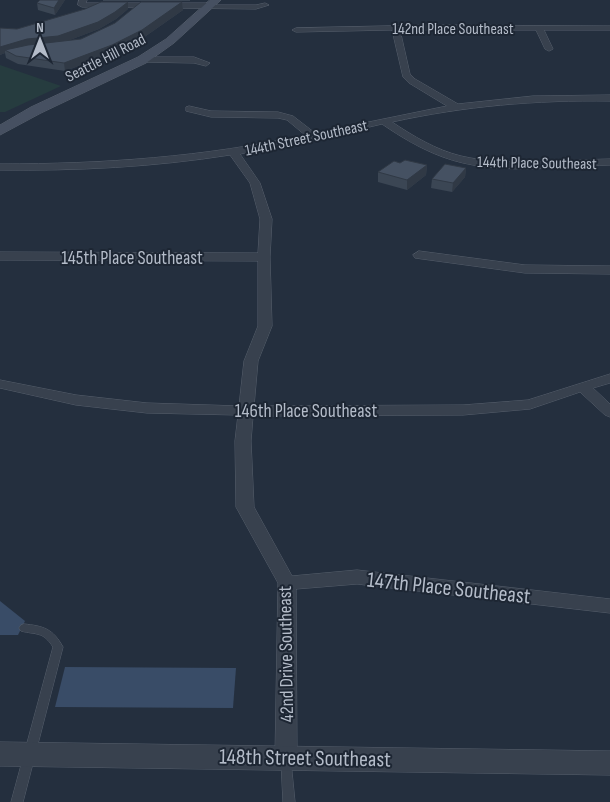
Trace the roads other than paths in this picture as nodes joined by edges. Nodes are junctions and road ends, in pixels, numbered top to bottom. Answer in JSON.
{"nodes":[{"id":1,"x":83,"y":2,"type":"edge"},
{"id":2,"x":213,"y":4,"type":"edge"},
{"id":3,"x":139,"y":5,"type":"junction"},
{"id":4,"x":265,"y":5,"type":"dead end"},
{"id":5,"x":130,"y":16,"type":"edge"},
{"id":6,"x":396,"y":28,"type":"junction"},
{"id":7,"x":539,"y":28,"type":"junction"},
{"id":8,"x":610,"y":28,"type":"edge"},
{"id":9,"x":296,"y":30,"type":"dead end"},
{"id":10,"x":549,"y":49,"type":"dead end"},
{"id":11,"x":142,"y":60,"type":"junction"},
{"id":12,"x":206,"y":63,"type":"dead end"},
{"id":13,"x":610,"y":98,"type":"edge"},
{"id":14,"x":456,"y":107,"type":"junction"},
{"id":15,"x":189,"y":109,"type":"dead end"},
{"id":16,"x":384,"y":121,"type":"junction"},
{"id":17,"x":0,"y":131,"type":"edge"},
{"id":18,"x":314,"y":137,"type":"junction"},
{"id":19,"x":233,"y":152,"type":"junction"},
{"id":20,"x":610,"y":162,"type":"edge"},
{"id":21,"x":0,"y":167,"type":"edge"},
{"id":22,"x":419,"y":255,"type":"dead end"},
{"id":23,"x":0,"y":256,"type":"edge"},
{"id":24,"x":264,"y":257,"type":"junction"},
{"id":25,"x":610,"y":270,"type":"edge"},
{"id":26,"x":610,"y":378,"type":"edge"},
{"id":27,"x":0,"y":384,"type":"edge"},
{"id":28,"x":583,"y":387,"type":"junction"},
{"id":29,"x":246,"y":411,"type":"junction"},
{"id":30,"x":610,"y":412,"type":"edge"},
{"id":31,"x":287,"y":583,"type":"junction"},
{"id":32,"x":610,"y":606,"type":"edge"},
{"id":33,"x":24,"y":628,"type":"dead end"},
{"id":34,"x":0,"y":754,"type":"edge"},
{"id":35,"x":29,"y":754,"type":"junction"},
{"id":36,"x":286,"y":757,"type":"junction"},
{"id":37,"x":610,"y":763,"type":"edge"},
{"id":38,"x":17,"y":802,"type":"edge"},
{"id":39,"x":289,"y":802,"type":"edge"}],
"edges":[{"from":1,"to":3,"type":"street"},
{"from":2,"to":3,"type":"street"},
{"from":2,"to":4,"type":"street"},
{"from":2,"to":11,"type":"main road","name":"Seattle Hill Road"},
{"from":3,"to":5,"type":"street"},
{"from":6,"to":7,"type":"street","name":"142nd Place Southeast"},
{"from":6,"to":9,"type":"street","name":"142nd Place Southeast"},
{"from":6,"to":14,"type":"street"},
{"from":7,"to":8,"type":"street","name":"142nd Place Southeast"},
{"from":7,"to":10,"type":"street"},
{"from":11,"to":12,"type":"street"},
{"from":11,"to":17,"type":"main road","name":"Seattle Hill Road"},
{"from":13,"to":14,"type":"street","name":"144th Street Southeast"},
{"from":14,"to":16,"type":"street","name":"144th Street Southeast"},
{"from":15,"to":18,"type":"street"},
{"from":16,"to":18,"type":"street","name":"144th Street Southeast"},
{"from":16,"to":20,"type":"street","name":"144th Place Southeast"},
{"from":18,"to":19,"type":"street","name":"144th Street Southeast"},
{"from":19,"to":21,"type":"street","name":"144th Street Southeast"},
{"from":19,"to":24,"type":"street","name":"42nd Drive Southeast"},
{"from":22,"to":25,"type":"street"},
{"from":23,"to":24,"type":"street","name":"145th Place Southeast"},
{"from":24,"to":29,"type":"street","name":"42nd Drive Southeast"},
{"from":26,"to":28,"type":"street","name":"146th Place Southeast"},
{"from":27,"to":29,"type":"street","name":"146th Place Southeast"},
{"from":28,"to":29,"type":"street","name":"146th Place Southeast"},
{"from":28,"to":30,"type":"street"},
{"from":29,"to":31,"type":"street","name":"42nd Drive Southeast"},
{"from":31,"to":32,"type":"street","name":"147th Place Southeast"},
{"from":31,"to":36,"type":"street","name":"42nd Drive Southeast"},
{"from":33,"to":35,"type":"lane"},
{"from":34,"to":35,"type":"street","name":"148th Street Southeast"},
{"from":35,"to":36,"type":"street","name":"148th Street Southeast"},
{"from":35,"to":38,"type":"lane"},
{"from":36,"to":37,"type":"street","name":"148th Street Southeast"},
{"from":36,"to":39,"type":"lane"}]}
